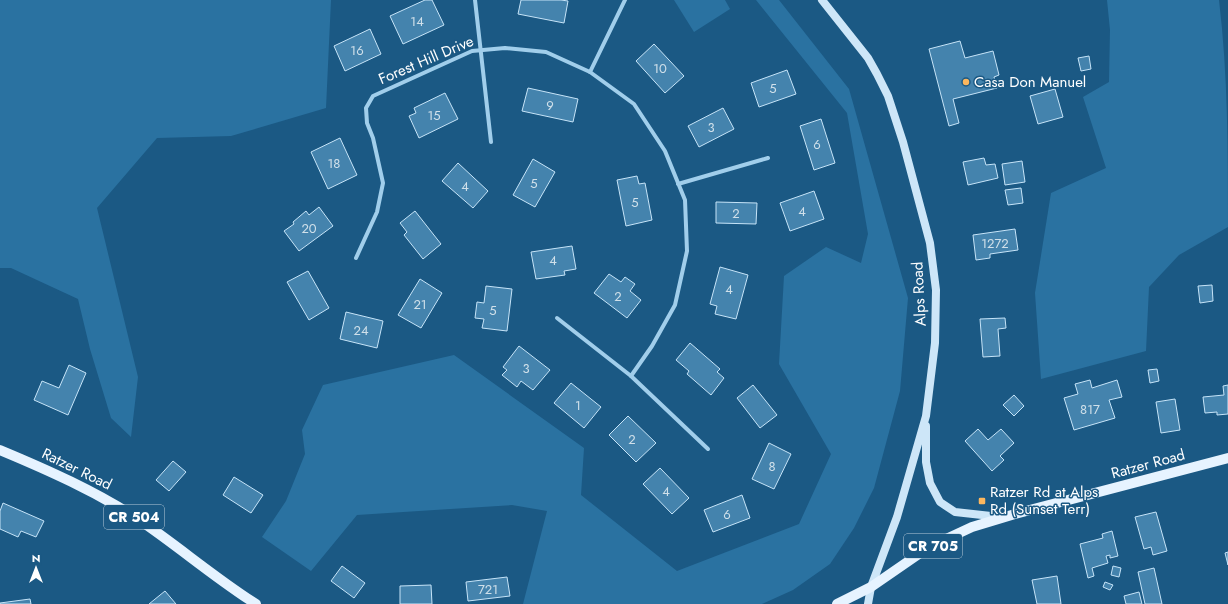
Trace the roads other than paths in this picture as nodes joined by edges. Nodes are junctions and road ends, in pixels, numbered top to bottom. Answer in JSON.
{"nodes":[{"id":1,"x":474,"y":0,"type":"edge"},
{"id":2,"x":625,"y":0,"type":"edge"},
{"id":3,"x":822,"y":0,"type":"edge"},
{"id":4,"x":480,"y":49,"type":"junction"},
{"id":5,"x":590,"y":72,"type":"junction"},
{"id":6,"x":491,"y":142,"type":"dead end"},
{"id":7,"x":768,"y":158,"type":"dead end"},
{"id":8,"x":678,"y":184,"type":"junction"},
{"id":9,"x":356,"y":258,"type":"dead end"},
{"id":10,"x":558,"y":318,"type":"dead end"},
{"id":11,"x":631,"y":376,"type":"junction"},
{"id":12,"x":926,"y":416,"type":"junction"},
{"id":13,"x":708,"y":449,"type":"dead end"},
{"id":14,"x":0,"y":450,"type":"edge"},
{"id":15,"x":1228,"y":458,"type":"edge"},
{"id":16,"x":1003,"y":518,"type":"junction"},
{"id":17,"x":870,"y":588,"type":"junction"},
{"id":18,"x":256,"y":604,"type":"edge"},
{"id":19,"x":837,"y":604,"type":"edge"},
{"id":20,"x":868,"y":604,"type":"edge"}],
"edges":[{"from":1,"to":4,"type":"street"},
{"from":2,"to":5,"type":"street"},
{"from":3,"to":12,"type":"main road","name":"Alps Road"},
{"from":4,"to":5,"type":"street","name":"Forest Hill Drive"},
{"from":4,"to":6,"type":"street"},
{"from":4,"to":9,"type":"street","name":"Forest Hill Drive"},
{"from":5,"to":8,"type":"street","name":"Forest Hill Drive"},
{"from":7,"to":8,"type":"street"},
{"from":8,"to":11,"type":"street","name":"Forest Hill Drive"},
{"from":10,"to":11,"type":"street"},
{"from":11,"to":13,"type":"street"},
{"from":12,"to":16,"type":"main road"},
{"from":12,"to":17,"type":"main road","name":"Alps Road"},
{"from":14,"to":18,"type":"main road","name":"Ratzer Road","number":"CR 504"},
{"from":15,"to":16,"type":"main road","name":"Ratzer Road","number":"CR 705"},
{"from":16,"to":17,"type":"main road","name":"Ratzer Road","number":"CR 705"},
{"from":17,"to":19,"type":"main road","name":"Ratzer Road"},
{"from":17,"to":20,"type":"main road","name":"Alps Road"}]}
